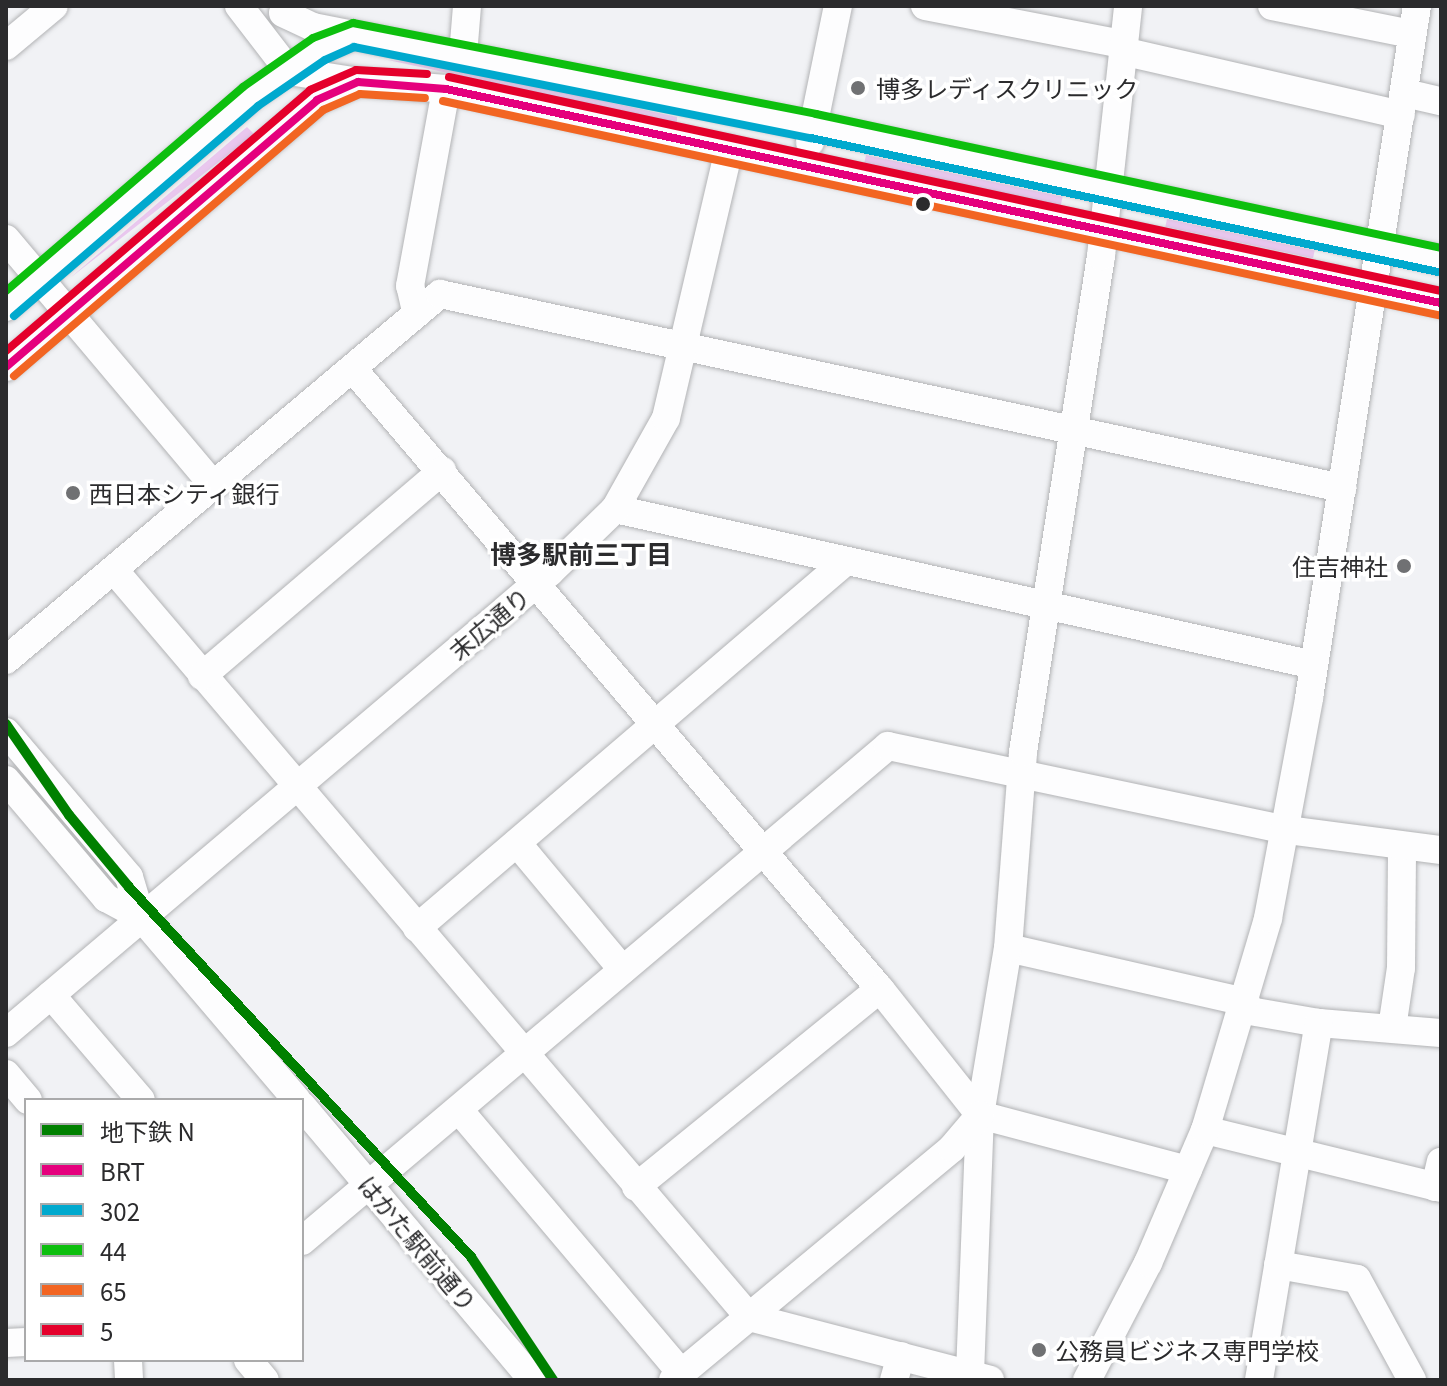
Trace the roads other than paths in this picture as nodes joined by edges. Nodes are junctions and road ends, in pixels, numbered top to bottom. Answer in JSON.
{"nodes":[{"id":1,"x":54,"y":6,"type":"edge"},
{"id":2,"x":239,"y":6,"type":"edge"},
{"id":3,"x":467,"y":6,"type":"edge"},
{"id":4,"x":838,"y":6,"type":"edge"},
{"id":5,"x":925,"y":6,"type":"edge"},
{"id":6,"x":1128,"y":6,"type":"edge"},
{"id":7,"x":1272,"y":6,"type":"edge"},
{"id":8,"x":1417,"y":6,"type":"edge"},
{"id":9,"x":1304,"y":9,"type":"edge"},
{"id":10,"x":280,"y":10,"type":"edge"},
{"id":11,"x":261,"y":34,"type":"junction"},
{"id":12,"x":1411,"y":34,"type":"junction"},
{"id":13,"x":353,"y":35,"type":"junction"},
{"id":14,"x":6,"y":46,"type":"edge"},
{"id":15,"x":1122,"y":48,"type":"junction"},
{"id":16,"x":463,"y":55,"type":"junction"},
{"id":17,"x":300,"y":69,"type":"junction"},
{"id":18,"x":358,"y":82,"type":"junction"},
{"id":19,"x":446,"y":89,"type":"junction"},
{"id":20,"x":251,"y":96,"type":"junction"},
{"id":21,"x":1441,"y":101,"type":"edge"},
{"id":22,"x":1403,"y":104,"type":"junction"},
{"id":23,"x":813,"y":126,"type":"junction"},
{"id":24,"x":286,"y":128,"type":"junction"},
{"id":25,"x":729,"y":149,"type":"junction"},
{"id":26,"x":806,"y":165,"type":"junction"},
{"id":27,"x":1106,"y":190,"type":"junction"},
{"id":28,"x":1103,"y":230,"type":"junction"},
{"id":29,"x":6,"y":239,"type":"edge"},
{"id":30,"x":1379,"y":248,"type":"junction"},
{"id":31,"x":1441,"y":260,"type":"edge"},
{"id":32,"x":41,"y":278,"type":"junction"},
{"id":33,"x":1373,"y":286,"type":"junction"},
{"id":34,"x":1441,"y":303,"type":"edge"},
{"id":35,"x":6,"y":307,"type":"edge"},
{"id":36,"x":416,"y":311,"type":"junction"},
{"id":37,"x":71,"y":312,"type":"junction"},
{"id":38,"x":686,"y":346,"type":"junction"},
{"id":39,"x":6,"y":367,"type":"edge"},
{"id":40,"x":353,"y":369,"type":"junction"},
{"id":41,"x":1076,"y":430,"type":"junction"},
{"id":42,"x":442,"y":471,"type":"junction"},
{"id":43,"x":213,"y":485,"type":"junction"},
{"id":44,"x":1342,"y":488,"type":"junction"},
{"id":45,"x":615,"y":509,"type":"junction"},
{"id":46,"x":845,"y":562,"type":"junction"},
{"id":47,"x":114,"y":570,"type":"junction"},
{"id":48,"x":535,"y":584,"type":"junction"},
{"id":49,"x":1044,"y":607,"type":"junction"},
{"id":50,"x":6,"y":660,"type":"edge"},
{"id":51,"x":1314,"y":665,"type":"junction"},
{"id":52,"x":202,"y":676,"type":"junction"},
{"id":53,"x":655,"y":725,"type":"junction"},
{"id":54,"x":6,"y":732,"type":"edge"},
{"id":55,"x":1021,"y":773,"type":"junction"},
{"id":56,"x":6,"y":780,"type":"edge"},
{"id":57,"x":295,"y":787,"type":"junction"},
{"id":58,"x":1287,"y":830,"type":"junction"},
{"id":59,"x":517,"y":843,"type":"junction"},
{"id":60,"x":1402,"y":846,"type":"junction"},
{"id":61,"x":1441,"y":850,"type":"edge"},
{"id":62,"x":763,"y":852,"type":"junction"},
{"id":63,"x":141,"y":917,"type":"junction"},
{"id":64,"x":417,"y":928,"type":"junction"},
{"id":65,"x":1008,"y":948,"type":"junction"},
{"id":66,"x":623,"y":970,"type":"junction"},
{"id":67,"x":880,"y":989,"type":"junction"},
{"id":68,"x":51,"y":995,"type":"junction"},
{"id":69,"x":1245,"y":1006,"type":"junction"},
{"id":70,"x":1319,"y":1023,"type":"junction"},
{"id":71,"x":1392,"y":1028,"type":"junction"},
{"id":72,"x":6,"y":1033,"type":"edge"},
{"id":73,"x":1441,"y":1033,"type":"edge"},
{"id":74,"x":524,"y":1055,"type":"junction"},
{"id":75,"x":6,"y":1074,"type":"edge"},
{"id":76,"x":26,"y":1098,"type":"edge"},
{"id":77,"x":139,"y":1098,"type":"edge"},
{"id":78,"x":295,"y":1098,"type":"edge"},
{"id":79,"x":304,"y":1108,"type":"edge"},
{"id":80,"x":459,"y":1110,"type":"junction"},
{"id":81,"x":980,"y":1115,"type":"junction"},
{"id":82,"x":1205,"y":1130,"type":"junction"},
{"id":83,"x":1297,"y":1155,"type":"junction"},
{"id":84,"x":1188,"y":1170,"type":"junction"},
{"id":85,"x":1439,"y":1179,"type":"edge"},
{"id":86,"x":369,"y":1185,"type":"junction"},
{"id":87,"x":636,"y":1187,"type":"junction"},
{"id":88,"x":304,"y":1239,"type":"edge"},
{"id":89,"x":1278,"y":1265,"type":"junction"},
{"id":90,"x":749,"y":1317,"type":"junction"},
{"id":91,"x":250,"y":1362,"type":"edge"},
{"id":92,"x":898,"y":1368,"type":"edge"},
{"id":93,"x":677,"y":1377,"type":"edge"},
{"id":94,"x":980,"y":1377,"type":"edge"},
{"id":95,"x":265,"y":1380,"type":"edge"},
{"id":96,"x":533,"y":1380,"type":"edge"},
{"id":97,"x":1087,"y":1380,"type":"edge"},
{"id":98,"x":1259,"y":1380,"type":"edge"},
{"id":99,"x":1412,"y":1380,"type":"edge"}],
"edges":[{"from":1,"to":14,"type":"street"},
{"from":2,"to":11,"type":"street"},
{"from":3,"to":16,"type":"street"},
{"from":4,"to":23,"type":"street"},
{"from":5,"to":15,"type":"street"},
{"from":6,"to":15,"type":"street"},
{"from":7,"to":9,"type":"street"},
{"from":8,"to":12,"type":"street"},
{"from":9,"to":12,"type":"street"},
{"from":10,"to":13,"type":"street"},
{"from":10,"to":17,"type":"street"},
{"from":11,"to":17,"type":"street"},
{"from":11,"to":20,"type":"street"},
{"from":12,"to":22,"type":"street"},
{"from":13,"to":16,"type":"street"},
{"from":13,"to":17,"type":"street"},
{"from":15,"to":22,"type":"street"},
{"from":15,"to":27,"type":"street"},
{"from":16,"to":23,"type":"street"},
{"from":17,"to":18,"type":"street"},
{"from":17,"to":20,"type":"street"},
{"from":17,"to":24,"type":"street"},
{"from":18,"to":19,"type":"street"},
{"from":18,"to":24,"type":"street"},
{"from":19,"to":25,"type":"street"},
{"from":19,"to":36,"type":"street"},
{"from":20,"to":32,"type":"street"},
{"from":21,"to":22,"type":"street"},
{"from":22,"to":30,"type":"street"},
{"from":23,"to":26,"type":"street"},
{"from":23,"to":27,"type":"street"},
{"from":24,"to":37,"type":"street"},
{"from":25,"to":26,"type":"street"},
{"from":25,"to":38,"type":"street","name":"末広通り"},
{"from":26,"to":28,"type":"street"},
{"from":27,"to":28,"type":"street"},
{"from":27,"to":30,"type":"street"},
{"from":28,"to":33,"type":"street"},
{"from":28,"to":41,"type":"street"},
{"from":29,"to":32,"type":"street"},
{"from":30,"to":31,"type":"street"},
{"from":30,"to":33,"type":"street"},
{"from":32,"to":35,"type":"street"},
{"from":32,"to":37,"type":"street"},
{"from":33,"to":34,"type":"street"},
{"from":33,"to":44,"type":"street"},
{"from":36,"to":38,"type":"street"},
{"from":36,"to":40,"type":"street"},
{"from":37,"to":39,"type":"street"},
{"from":37,"to":43,"type":"street"},
{"from":38,"to":41,"type":"street"},
{"from":38,"to":45,"type":"street","name":"末広通り"},
{"from":40,"to":42,"type":"street"},
{"from":40,"to":43,"type":"street"},
{"from":41,"to":44,"type":"street"},
{"from":41,"to":49,"type":"street"},
{"from":42,"to":48,"type":"street"},
{"from":42,"to":52,"type":"street"},
{"from":43,"to":47,"type":"street"},
{"from":44,"to":51,"type":"street"},
{"from":45,"to":46,"type":"street"},
{"from":45,"to":48,"type":"street","name":"末広通り"},
{"from":46,"to":49,"type":"street"},
{"from":46,"to":53,"type":"street"},
{"from":47,"to":50,"type":"street"},
{"from":47,"to":52,"type":"street"},
{"from":48,"to":53,"type":"street"},
{"from":48,"to":57,"type":"street","name":"末広通り"},
{"from":49,"to":51,"type":"street"},
{"from":49,"to":55,"type":"street"},
{"from":51,"to":58,"type":"street"},
{"from":52,"to":57,"type":"street"},
{"from":53,"to":59,"type":"street"},
{"from":53,"to":62,"type":"street"},
{"from":54,"to":63,"type":"street"},
{"from":55,"to":58,"type":"street"},
{"from":55,"to":62,"type":"street"},
{"from":55,"to":65,"type":"street"},
{"from":56,"to":63,"type":"street"},
{"from":57,"to":63,"type":"street","name":"末広通り"},
{"from":57,"to":64,"type":"street"},
{"from":58,"to":60,"type":"street"},
{"from":58,"to":69,"type":"street"},
{"from":59,"to":64,"type":"street"},
{"from":59,"to":66,"type":"street"},
{"from":60,"to":61,"type":"street"},
{"from":60,"to":71,"type":"street"},
{"from":62,"to":66,"type":"street"},
{"from":62,"to":67,"type":"street"},
{"from":63,"to":68,"type":"street","name":"末広通り"},
{"from":63,"to":78,"type":"street"},
{"from":64,"to":74,"type":"street"},
{"from":65,"to":69,"type":"street"},
{"from":65,"to":81,"type":"street"},
{"from":66,"to":74,"type":"street"},
{"from":67,"to":81,"type":"street"},
{"from":67,"to":87,"type":"street"},
{"from":68,"to":72,"type":"street","name":"末広通り"},
{"from":68,"to":77,"type":"street"},
{"from":69,"to":70,"type":"street"},
{"from":69,"to":82,"type":"street"},
{"from":70,"to":71,"type":"street"},
{"from":70,"to":83,"type":"street"},
{"from":71,"to":73,"type":"street"},
{"from":74,"to":80,"type":"street"},
{"from":74,"to":87,"type":"street"},
{"from":75,"to":76,"type":"street"},
{"from":79,"to":86,"type":"street","name":"はかた駅前通り"},
{"from":80,"to":86,"type":"street"},
{"from":80,"to":93,"type":"street"},
{"from":81,"to":84,"type":"street"},
{"from":81,"to":90,"type":"street"},
{"from":81,"to":94,"type":"street"},
{"from":82,"to":83,"type":"street"},
{"from":82,"to":84,"type":"street"},
{"from":83,"to":85,"type":"street"},
{"from":83,"to":89,"type":"street"},
{"from":84,"to":97,"type":"street"},
{"from":86,"to":88,"type":"street"},
{"from":86,"to":96,"type":"street","name":"はかた駅前通り"},
{"from":87,"to":90,"type":"street"},
{"from":89,"to":98,"type":"street"},
{"from":89,"to":99,"type":"street"},
{"from":90,"to":92,"type":"street"},
{"from":90,"to":93,"type":"street"},
{"from":91,"to":95,"type":"street"},
{"from":92,"to":94,"type":"street"}]}
